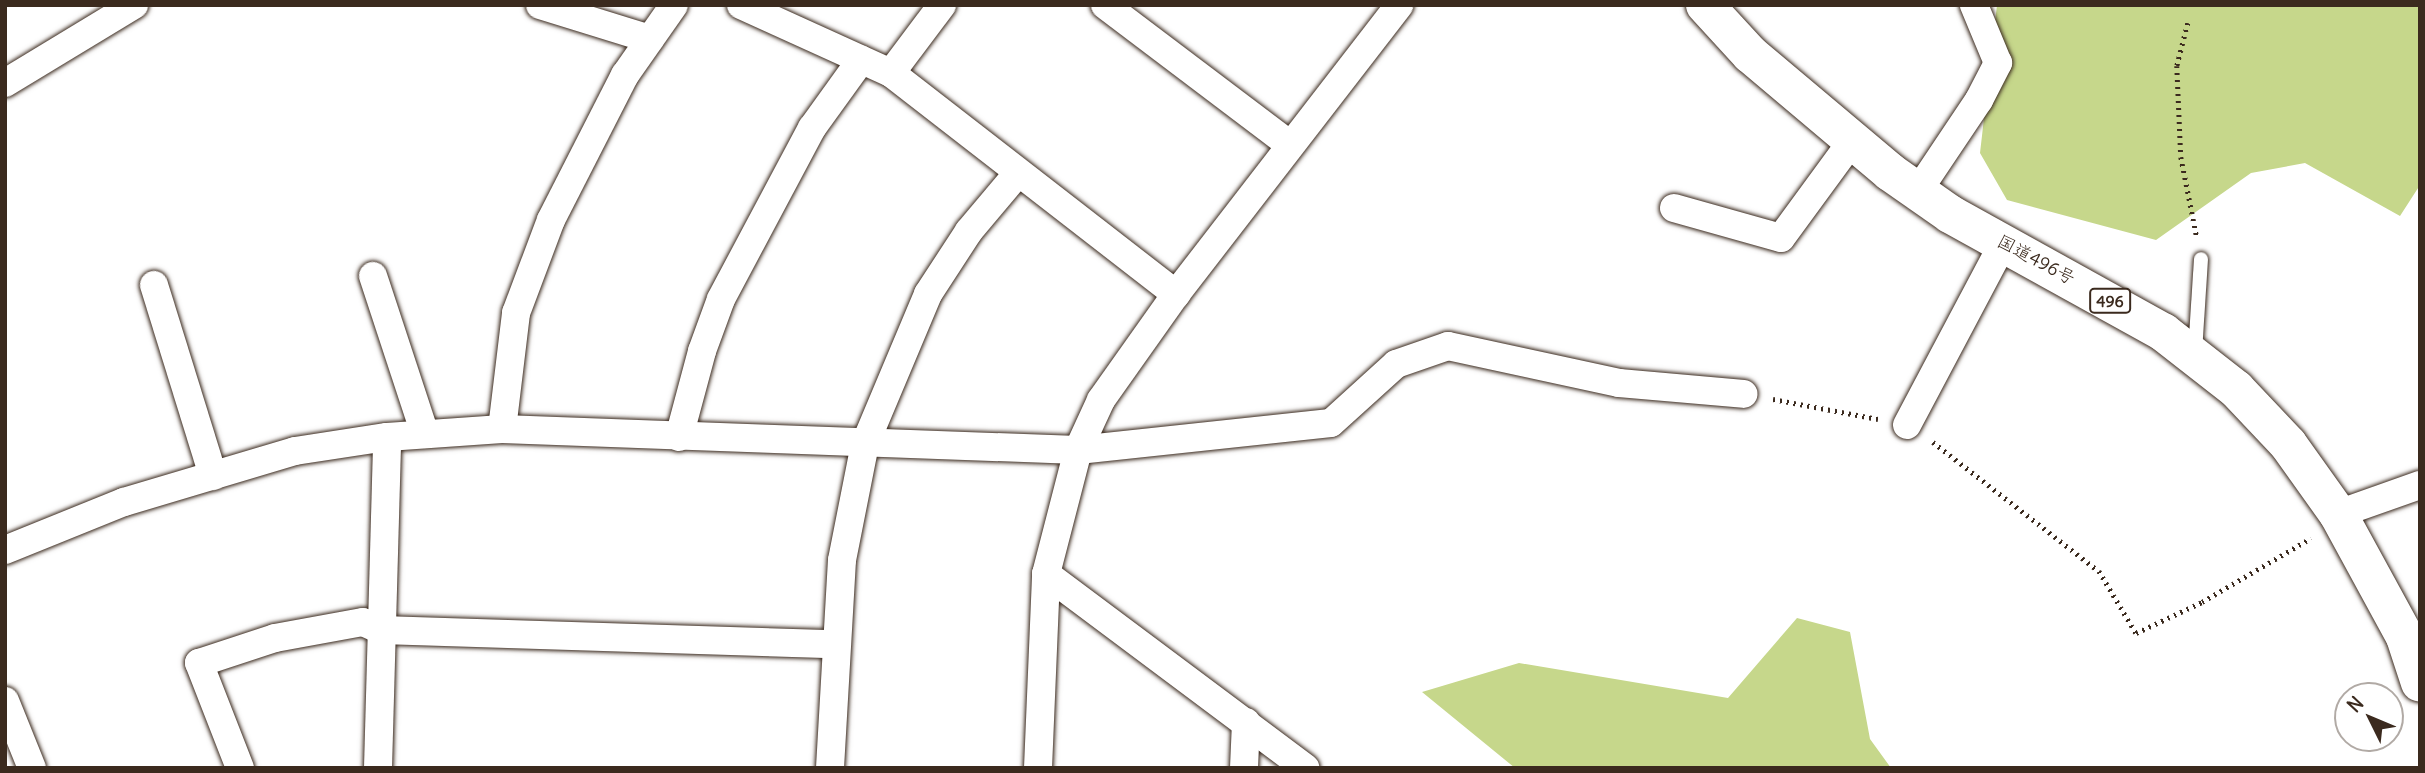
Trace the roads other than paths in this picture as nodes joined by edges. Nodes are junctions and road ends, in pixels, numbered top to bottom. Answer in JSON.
{"nodes":[{"id":1,"x":134,"y":5,"type":"edge"},
{"id":2,"x":540,"y":5,"type":"edge"},
{"id":3,"x":674,"y":5,"type":"edge"},
{"id":4,"x":741,"y":5,"type":"edge"},
{"id":5,"x":942,"y":5,"type":"edge"},
{"id":6,"x":1105,"y":5,"type":"edge"},
{"id":7,"x":1399,"y":5,"type":"edge"},
{"id":8,"x":1705,"y":5,"type":"edge"},
{"id":9,"x":1974,"y":5,"type":"edge"},
{"id":10,"x":650,"y":39,"type":"junction"},
{"id":11,"x":861,"y":60,"type":"junction"},
{"id":12,"x":891,"y":74,"type":"junction"},
{"id":13,"x":5,"y":83,"type":"edge"},
{"id":14,"x":1852,"y":141,"type":"junction"},
{"id":15,"x":1289,"y":144,"type":"junction"},
{"id":16,"x":1017,"y":174,"type":"junction"},
{"id":17,"x":1918,"y":191,"type":"junction"},
{"id":18,"x":1674,"y":208,"type":"dead end"},
{"id":19,"x":2004,"y":242,"type":"junction"},
{"id":20,"x":2201,"y":259,"type":"road end"},
{"id":21,"x":373,"y":276,"type":"dead end"},
{"id":22,"x":154,"y":285,"type":"dead end"},
{"id":23,"x":1176,"y":294,"type":"junction"},
{"id":24,"x":2195,"y":354,"type":"junction"},
{"id":25,"x":1744,"y":394,"type":"road end"},
{"id":26,"x":1908,"y":425,"type":"road end"},
{"id":27,"x":502,"y":429,"type":"junction"},
{"id":28,"x":425,"y":434,"type":"junction"},
{"id":29,"x":387,"y":437,"type":"junction"},
{"id":30,"x":679,"y":437,"type":"junction"},
{"id":31,"x":865,"y":444,"type":"junction"},
{"id":32,"x":1078,"y":450,"type":"junction"},
{"id":33,"x":213,"y":475,"type":"junction"},
{"id":34,"x":2420,"y":485,"type":"edge"},
{"id":35,"x":2338,"y":514,"type":"junction"},
{"id":36,"x":5,"y":550,"type":"edge"},
{"id":37,"x":1046,"y":575,"type":"junction"},
{"id":38,"x":381,"y":630,"type":"junction"},
{"id":39,"x":834,"y":644,"type":"junction"},
{"id":40,"x":2420,"y":683,"type":"edge"},
{"id":41,"x":5,"y":701,"type":"edge"},
{"id":42,"x":1246,"y":722,"type":"junction"},
{"id":43,"x":32,"y":768,"type":"edge"},
{"id":44,"x":240,"y":768,"type":"edge"},
{"id":45,"x":378,"y":768,"type":"edge"},
{"id":46,"x":830,"y":768,"type":"edge"},
{"id":47,"x":1038,"y":768,"type":"edge"},
{"id":48,"x":1244,"y":768,"type":"edge"},
{"id":49,"x":1305,"y":768,"type":"edge"}],
"edges":[{"from":1,"to":13,"type":"street"},
{"from":2,"to":10,"type":"street"},
{"from":3,"to":10,"type":"street"},
{"from":4,"to":11,"type":"street"},
{"from":5,"to":12,"type":"street"},
{"from":6,"to":15,"type":"street"},
{"from":7,"to":15,"type":"street"},
{"from":8,"to":14,"type":"highway","name":"国道496号","number":"496"},
{"from":9,"to":17,"type":"street"},
{"from":10,"to":27,"type":"street"},
{"from":11,"to":12,"type":"street"},
{"from":11,"to":30,"type":"street"},
{"from":12,"to":16,"type":"street"},
{"from":14,"to":17,"type":"highway","name":"国道496号","number":"496"},
{"from":14,"to":18,"type":"street"},
{"from":15,"to":23,"type":"street"},
{"from":16,"to":23,"type":"street"},
{"from":16,"to":31,"type":"street"},
{"from":17,"to":19,"type":"highway","name":"国道496号","number":"496"},
{"from":19,"to":24,"type":"highway","name":"国道496号","number":"496"},
{"from":19,"to":26,"type":"street"},
{"from":20,"to":24,"type":"lane"},
{"from":21,"to":28,"type":"street"},
{"from":22,"to":33,"type":"street"},
{"from":23,"to":32,"type":"street"},
{"from":24,"to":35,"type":"highway","name":"国道496号","number":"496"},
{"from":25,"to":32,"type":"street"},
{"from":27,"to":28,"type":"street"},
{"from":27,"to":30,"type":"street"},
{"from":28,"to":29,"type":"street"},
{"from":29,"to":33,"type":"street"},
{"from":29,"to":38,"type":"street"},
{"from":30,"to":31,"type":"street"},
{"from":31,"to":32,"type":"street"},
{"from":31,"to":39,"type":"street"},
{"from":32,"to":37,"type":"street"},
{"from":33,"to":36,"type":"street"},
{"from":34,"to":35,"type":"street"},
{"from":35,"to":40,"type":"highway","name":"国道496号","number":"496"},
{"from":37,"to":42,"type":"street"},
{"from":37,"to":47,"type":"street"},
{"from":38,"to":39,"type":"street"},
{"from":38,"to":44,"type":"street"},
{"from":38,"to":45,"type":"street"},
{"from":39,"to":46,"type":"street"},
{"from":41,"to":43,"type":"street"},
{"from":42,"to":48,"type":"street"},
{"from":42,"to":49,"type":"street"}]}
